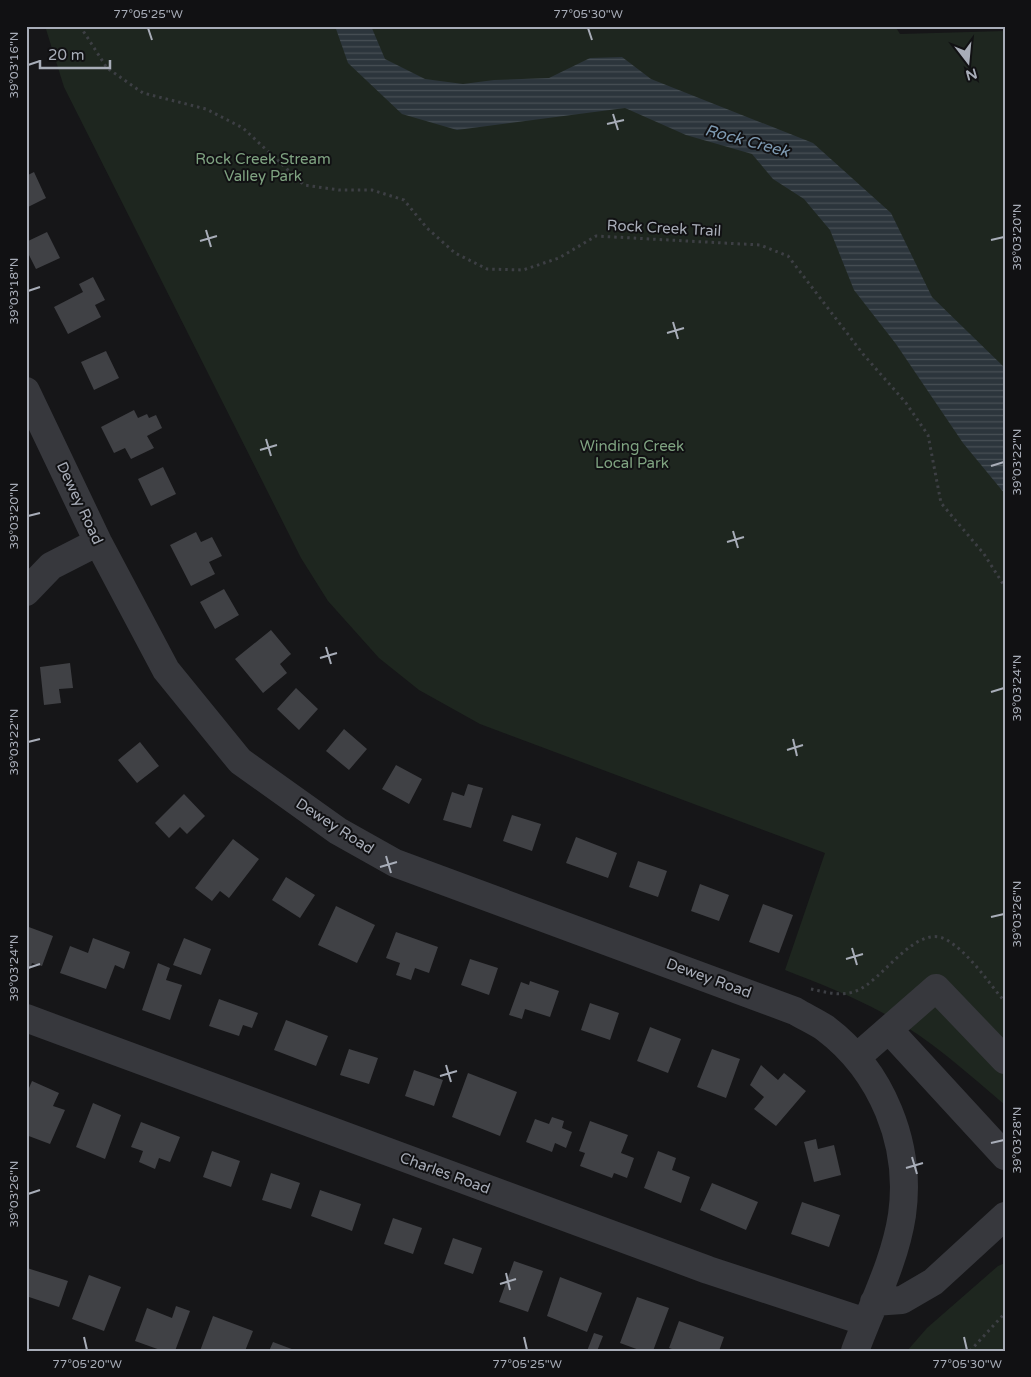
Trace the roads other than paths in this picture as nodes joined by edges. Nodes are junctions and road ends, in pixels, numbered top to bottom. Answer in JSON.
{"nodes":[{"id":1,"x":26,"y":391,"type":"edge"},
{"id":2,"x":98,"y":542,"type":"junction"},
{"id":3,"x":26,"y":592,"type":"edge"},
{"id":4,"x":26,"y":1018,"type":"edge"},
{"id":5,"x":890,"y":1031,"type":"junction"},
{"id":6,"x":857,"y":1057,"type":"junction"},
{"id":7,"x":1005,"y":1060,"type":"edge"},
{"id":8,"x":1005,"y":1156,"type":"edge"},
{"id":9,"x":1005,"y":1216,"type":"edge"},
{"id":10,"x":870,"y":1312,"type":"junction"},
{"id":11,"x":855,"y":1351,"type":"edge"}],
"edges":[{"from":1,"to":2,"type":"street","name":"Dewey Road"},
{"from":2,"to":3,"type":"street"},
{"from":2,"to":6,"type":"street","name":"Dewey Road"},
{"from":4,"to":10,"type":"street","name":"Charles Road"},
{"from":5,"to":6,"type":"street"},
{"from":5,"to":7,"type":"street"},
{"from":5,"to":8,"type":"street"},
{"from":6,"to":10,"type":"street","name":"Dewey Road"},
{"from":9,"to":10,"type":"street"},
{"from":10,"to":11,"type":"street","name":"Dewey Road"}]}
